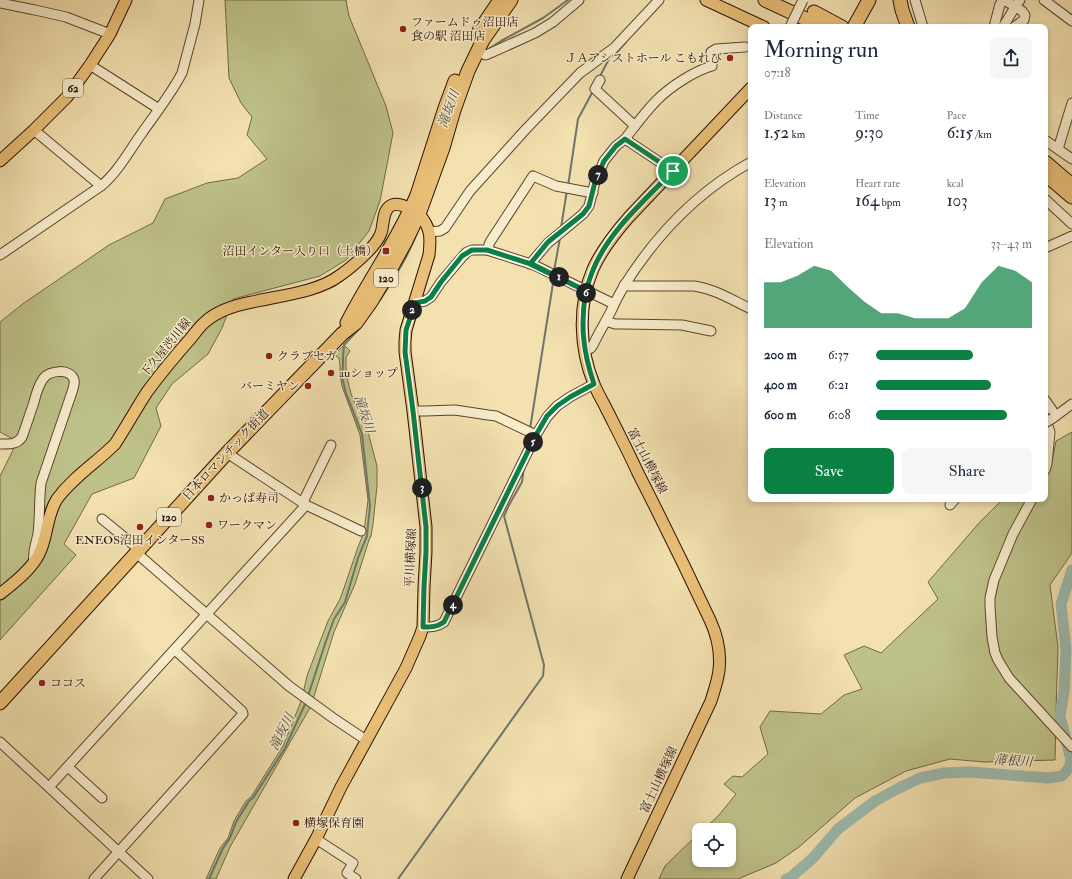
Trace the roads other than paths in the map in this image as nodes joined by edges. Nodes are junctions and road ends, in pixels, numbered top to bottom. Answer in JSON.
{"nodes":[{"id":1,"x":126,"y":0,"type":"edge"},
{"id":2,"x":200,"y":0,"type":"edge"},
{"id":3,"x":500,"y":0,"type":"edge"},
{"id":4,"x":511,"y":0,"type":"edge"},
{"id":5,"x":579,"y":0,"type":"edge"},
{"id":6,"x":658,"y":0,"type":"edge"},
{"id":7,"x":706,"y":0,"type":"edge"},
{"id":8,"x":759,"y":0,"type":"edge"},
{"id":9,"x":765,"y":0,"type":"edge"},
{"id":10,"x":787,"y":0,"type":"edge"},
{"id":11,"x":803,"y":0,"type":"edge"},
{"id":12,"x":861,"y":0,"type":"edge"},
{"id":13,"x":869,"y":0,"type":"edge"},
{"id":14,"x":900,"y":0,"type":"edge"},
{"id":15,"x":915,"y":0,"type":"edge"},
{"id":16,"x":1044,"y":0,"type":"edge"},
{"id":17,"x":0,"y":3,"type":"edge"},
{"id":18,"x":1018,"y":3,"type":"edge"},
{"id":19,"x":1072,"y":22,"type":"edge"},
{"id":20,"x":853,"y":23,"type":"edge"},
{"id":21,"x":758,"y":24,"type":"edge"},
{"id":22,"x":791,"y":24,"type":"edge"},
{"id":23,"x":808,"y":24,"type":"edge"},
{"id":24,"x":817,"y":24,"type":"edge"},
{"id":25,"x":836,"y":24,"type":"edge"},
{"id":26,"x":907,"y":24,"type":"edge"},
{"id":27,"x":922,"y":24,"type":"edge"},
{"id":28,"x":995,"y":24,"type":"edge"},
{"id":29,"x":1005,"y":24,"type":"edge"},
{"id":30,"x":1018,"y":24,"type":"edge"},
{"id":31,"x":110,"y":34,"type":"junction"},
{"id":32,"x":745,"y":47,"type":"dead end"},
{"id":33,"x":477,"y":52,"type":"junction"},
{"id":34,"x":90,"y":65,"type":"junction"},
{"id":35,"x":600,"y":80,"type":"dead end"},
{"id":36,"x":748,"y":91,"type":"edge"},
{"id":37,"x":1072,"y":103,"type":"edge"},
{"id":38,"x":159,"y":109,"type":"junction"},
{"id":39,"x":636,"y":126,"type":"junction"},
{"id":40,"x":34,"y":130,"type":"junction"},
{"id":41,"x":625,"y":139,"type":"junction"},
{"id":42,"x":1048,"y":142,"type":"edge"},
{"id":43,"x":1058,"y":149,"type":"junction"},
{"id":44,"x":1072,"y":159,"type":"edge"},
{"id":45,"x":0,"y":161,"type":"edge"},
{"id":46,"x":748,"y":164,"type":"edge"},
{"id":47,"x":1048,"y":165,"type":"edge"},
{"id":48,"x":673,"y":171,"type":"junction"},
{"id":49,"x":1048,"y":177,"type":"edge"},
{"id":50,"x":1048,"y":184,"type":"edge"},
{"id":51,"x":1072,"y":185,"type":"edge"},
{"id":52,"x":101,"y":186,"type":"junction"},
{"id":53,"x":593,"y":194,"type":"junction"},
{"id":54,"x":1072,"y":197,"type":"edge"},
{"id":55,"x":1048,"y":202,"type":"edge"},
{"id":56,"x":1072,"y":202,"type":"edge"},
{"id":57,"x":415,"y":211,"type":"junction"},
{"id":58,"x":1072,"y":224,"type":"edge"},
{"id":59,"x":429,"y":232,"type":"junction"},
{"id":60,"x":1072,"y":236,"type":"edge"},
{"id":61,"x":1048,"y":247,"type":"edge"},
{"id":62,"x":487,"y":250,"type":"junction"},
{"id":63,"x":0,"y":255,"type":"edge"},
{"id":64,"x":530,"y":264,"type":"junction"},
{"id":65,"x":624,"y":285,"type":"junction"},
{"id":66,"x":586,"y":291,"type":"junction"},
{"id":67,"x":415,"y":303,"type":"junction"},
{"id":68,"x":614,"y":304,"type":"junction"},
{"id":69,"x":748,"y":308,"type":"edge"},
{"id":70,"x":606,"y":321,"type":"junction"},
{"id":71,"x":711,"y":331,"type":"dead end"},
{"id":72,"x":585,"y":351,"type":"junction"},
{"id":73,"x":594,"y":384,"type":"junction"},
{"id":74,"x":1048,"y":404,"type":"edge"},
{"id":75,"x":1072,"y":404,"type":"edge"},
{"id":76,"x":413,"y":411,"type":"junction"},
{"id":77,"x":1049,"y":419,"type":"edge"},
{"id":78,"x":536,"y":435,"type":"junction"},
{"id":79,"x":0,"y":444,"type":"edge"},
{"id":80,"x":331,"y":445,"type":"dead end"},
{"id":81,"x":227,"y":453,"type":"junction"},
{"id":82,"x":1048,"y":453,"type":"edge"},
{"id":83,"x":1030,"y":502,"type":"edge"},
{"id":84,"x":305,"y":504,"type":"junction"},
{"id":85,"x":102,"y":519,"type":"dead end"},
{"id":86,"x":361,"y":531,"type":"dead end"},
{"id":87,"x":137,"y":551,"type":"junction"},
{"id":88,"x":34,"y":562,"type":"junction"},
{"id":89,"x":0,"y":594,"type":"edge"},
{"id":90,"x":207,"y":614,"type":"junction"},
{"id":91,"x":423,"y":627,"type":"junction"},
{"id":92,"x":175,"y":650,"type":"junction"},
{"id":93,"x":0,"y":703,"type":"edge"},
{"id":94,"x":366,"y":740,"type":"junction"},
{"id":95,"x":0,"y":742,"type":"edge"},
{"id":96,"x":1072,"y":747,"type":"edge"},
{"id":97,"x":68,"y":767,"type":"junction"},
{"id":98,"x":49,"y":787,"type":"junction"},
{"id":99,"x":102,"y":798,"type":"dead end"},
{"id":100,"x":316,"y":839,"type":"junction"},
{"id":101,"x":119,"y":852,"type":"junction"},
{"id":102,"x":94,"y":879,"type":"edge"},
{"id":103,"x":148,"y":879,"type":"edge"},
{"id":104,"x":294,"y":879,"type":"edge"},
{"id":105,"x":356,"y":879,"type":"edge"},
{"id":106,"x":627,"y":879,"type":"edge"}],
"edges":[{"from":1,"to":31,"type":"main road","number":"62"},
{"from":2,"to":38,"type":"street"},
{"from":3,"to":57,"type":"highway","name":"日本ロマンチック街道","number":"120"},
{"from":4,"to":33,"type":"highway","name":"日本ロマンチック街道","number":"120"},
{"from":5,"to":33,"type":"street"},
{"from":6,"to":59,"type":"street"},
{"from":7,"to":21,"type":"main road"},
{"from":8,"to":23,"type":"highway"},
{"from":9,"to":24,"type":"highway"},
{"from":10,"to":25,"type":"highway"},
{"from":11,"to":22,"type":"street","bridge":true},
{"from":12,"to":20,"type":"highway"},
{"from":13,"to":20,"type":"highway"},
{"from":14,"to":26,"type":"highway"},
{"from":15,"to":27,"type":"street"},
{"from":16,"to":19,"type":"street"},
{"from":17,"to":31,"type":"street"},
{"from":18,"to":28,"type":"street"},
{"from":18,"to":29,"type":"street"},
{"from":18,"to":30,"type":"street"},
{"from":31,"to":34,"type":"main road","number":"62"},
{"from":32,"to":39,"type":"street"},
{"from":33,"to":57,"type":"highway","name":"日本ロマンチック街道","number":"120"},
{"from":34,"to":38,"type":"street"},
{"from":34,"to":40,"type":"main road","number":"62"},
{"from":35,"to":39,"type":"street"},
{"from":36,"to":48,"type":"main road","name":"富士山横塚線"},
{"from":37,"to":43,"type":"street"},
{"from":38,"to":52,"type":"street"},
{"from":39,"to":41,"type":"street"},
{"from":40,"to":45,"type":"main road","number":"62"},
{"from":40,"to":52,"type":"street"},
{"from":41,"to":48,"type":"street"},
{"from":41,"to":53,"type":"street"},
{"from":42,"to":43,"type":"street"},
{"from":43,"to":44,"type":"street"},
{"from":46,"to":65,"type":"street"},
{"from":47,"to":51,"type":"highway"},
{"from":48,"to":66,"type":"main road","name":"富士山横塚線"},
{"from":49,"to":54,"type":"highway"},
{"from":50,"to":56,"type":"highway"},
{"from":52,"to":63,"type":"street"},
{"from":53,"to":62,"type":"street"},
{"from":53,"to":64,"type":"street"},
{"from":55,"to":58,"type":"street"},
{"from":57,"to":59,"type":"main road","name":"平川横塚線"},
{"from":57,"to":81,"type":"highway","name":"日本ロマンチック街道","number":"120"},
{"from":57,"to":88,"type":"main road","name":"下久屋渋川線"},
{"from":59,"to":67,"type":"main road","name":"平川横塚線"},
{"from":60,"to":61,"type":"street"},
{"from":62,"to":64,"type":"street"},
{"from":62,"to":67,"type":"street"},
{"from":64,"to":66,"type":"street"},
{"from":65,"to":68,"type":"street"},
{"from":65,"to":69,"type":"street"},
{"from":66,"to":68,"type":"street"},
{"from":66,"to":72,"type":"main road","name":"富士山横塚線"},
{"from":67,"to":76,"type":"main road","name":"平川横塚線"},
{"from":68,"to":70,"type":"street"},
{"from":70,"to":71,"type":"street"},
{"from":70,"to":72,"type":"street"},
{"from":72,"to":73,"type":"main road","name":"富士山横塚線"},
{"from":73,"to":78,"type":"street"},
{"from":73,"to":106,"type":"main road","name":"富士山横塚線"},
{"from":74,"to":77,"type":"street"},
{"from":75,"to":77,"type":"street"},
{"from":76,"to":78,"type":"street"},
{"from":76,"to":91,"type":"main road","name":"平川横塚線"},
{"from":77,"to":82,"type":"street"},
{"from":78,"to":91,"type":"street"},
{"from":79,"to":88,"type":"street"},
{"from":80,"to":84,"type":"street"},
{"from":81,"to":84,"type":"street"},
{"from":81,"to":87,"type":"highway","name":"日本ロマンチック街道","number":"120"},
{"from":83,"to":96,"type":"street"},
{"from":84,"to":86,"type":"street"},
{"from":84,"to":90,"type":"street"},
{"from":85,"to":87,"type":"street"},
{"from":87,"to":90,"type":"street"},
{"from":87,"to":93,"type":"highway","name":"日本ロマンチック街道","number":"120"},
{"from":88,"to":89,"type":"main road","name":"下久屋渋川線"},
{"from":90,"to":92,"type":"street"},
{"from":90,"to":94,"type":"street"},
{"from":91,"to":94,"type":"main road","name":"平川横塚線"},
{"from":92,"to":97,"type":"street"},
{"from":92,"to":101,"type":"street"},
{"from":94,"to":100,"type":"main road","name":"平川横塚線"},
{"from":95,"to":98,"type":"street"},
{"from":97,"to":98,"type":"street"},
{"from":97,"to":99,"type":"street"},
{"from":98,"to":101,"type":"street"},
{"from":100,"to":104,"type":"main road","name":"平川横塚線"},
{"from":100,"to":105,"type":"street"},
{"from":101,"to":102,"type":"street"},
{"from":101,"to":103,"type":"street"}]}
